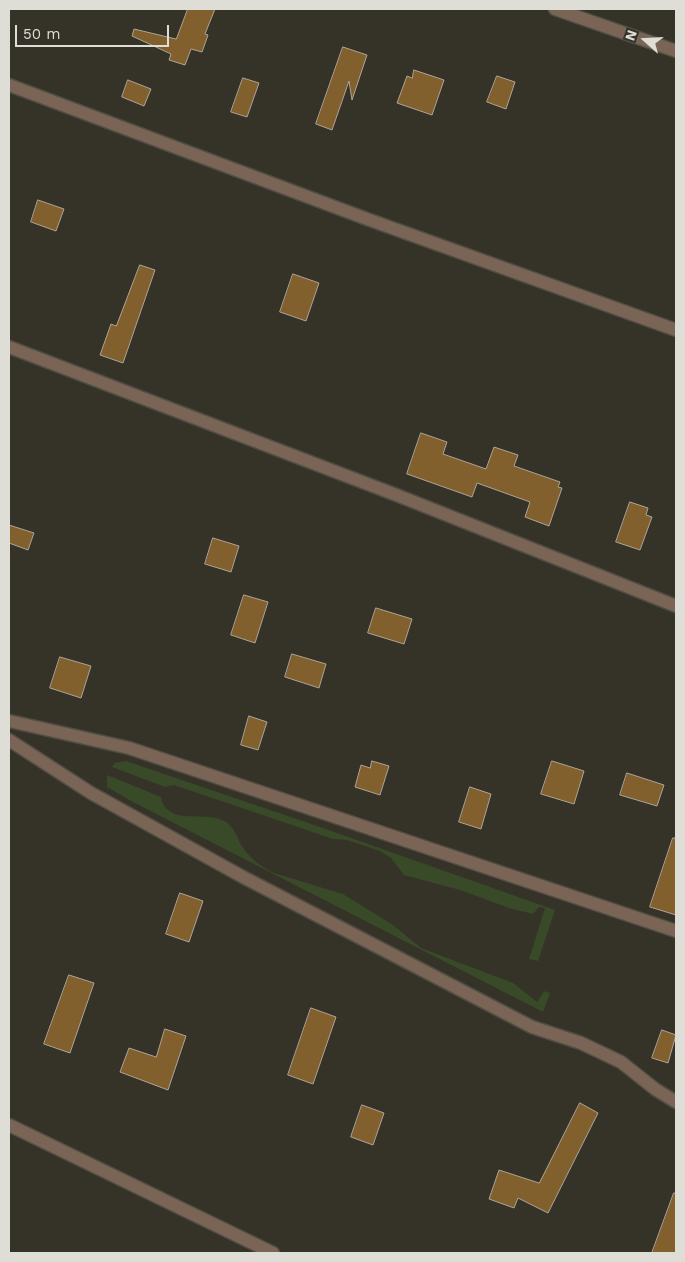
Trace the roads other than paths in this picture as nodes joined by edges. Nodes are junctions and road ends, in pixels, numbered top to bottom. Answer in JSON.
{"nodes":[{"id":1,"x":555,"y":9,"type":"edge"},
{"id":2,"x":676,"y":51,"type":"edge"},
{"id":3,"x":9,"y":85,"type":"edge"},
{"id":4,"x":676,"y":330,"type":"edge"},
{"id":5,"x":9,"y":347,"type":"edge"},
{"id":6,"x":676,"y":606,"type":"edge"},
{"id":7,"x":9,"y":722,"type":"edge"},
{"id":8,"x":9,"y":740,"type":"edge"},
{"id":9,"x":676,"y":930,"type":"edge"},
{"id":10,"x":676,"y":1102,"type":"edge"},
{"id":11,"x":9,"y":1125,"type":"edge"},
{"id":12,"x":273,"y":1253,"type":"edge"}],
"edges":[{"from":1,"to":2,"type":"street"},
{"from":3,"to":4,"type":"street"},
{"from":5,"to":6,"type":"street"},
{"from":7,"to":9,"type":"street"},
{"from":8,"to":10,"type":"street"},
{"from":11,"to":12,"type":"street"}]}
